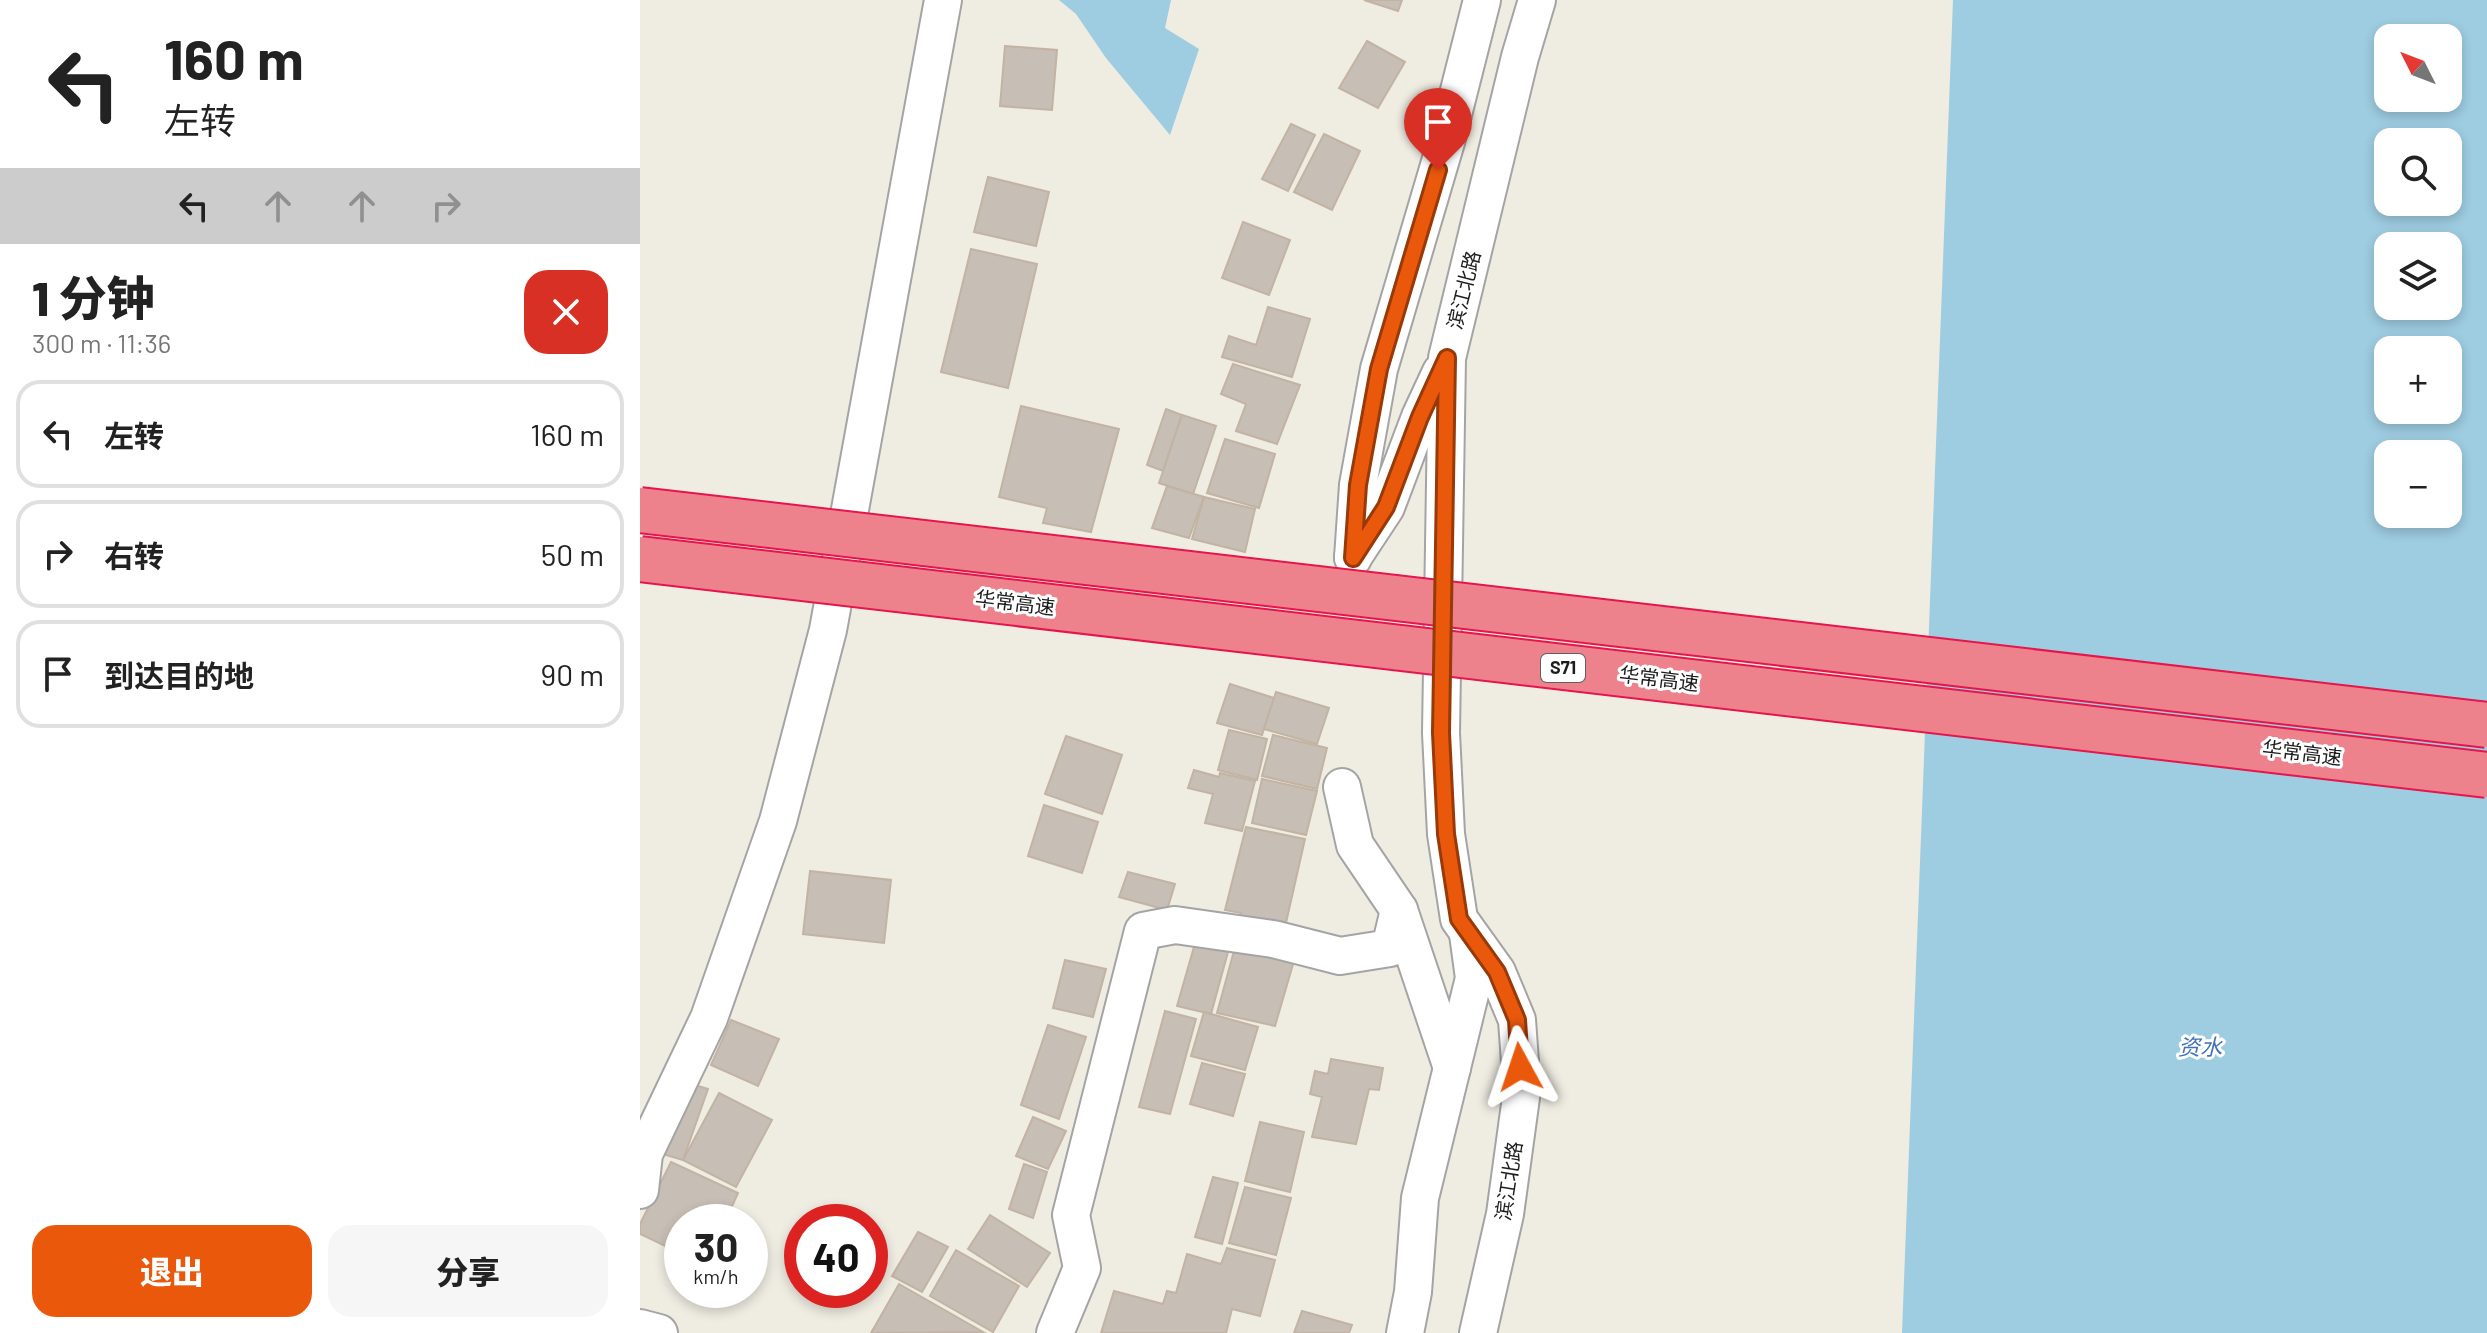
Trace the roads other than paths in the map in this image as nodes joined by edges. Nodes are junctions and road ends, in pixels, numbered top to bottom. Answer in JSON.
{"nodes":[{"id":1,"x":943,"y":0,"type":"edge"},
{"id":2,"x":1482,"y":0,"type":"edge"},
{"id":3,"x":1537,"y":0,"type":"edge"},
{"id":4,"x":1447,"y":358,"type":"junction"},
{"id":5,"x":640,"y":510,"type":"edge"},
{"id":6,"x":640,"y":559,"type":"edge"},
{"id":7,"x":2487,"y":725,"type":"edge"},
{"id":8,"x":2487,"y":775,"type":"edge"},
{"id":9,"x":1342,"y":787,"type":"dead end"},
{"id":10,"x":1399,"y":910,"type":"junction"},
{"id":11,"x":1468,"y":931,"type":"junction"},
{"id":12,"x":1452,"y":1068,"type":"junction"},
{"id":13,"x":640,"y":1190,"type":"edge"},
{"id":14,"x":640,"y":1328,"type":"edge"},
{"id":15,"x":659,"y":1333,"type":"edge"},
{"id":16,"x":1055,"y":1333,"type":"edge"},
{"id":17,"x":1405,"y":1333,"type":"edge"},
{"id":18,"x":1478,"y":1333,"type":"edge"}],
"edges":[{"from":1,"to":13,"type":"street"},
{"from":2,"to":4,"type":"street"},
{"from":3,"to":4,"type":"street","name":"滨江北路"},
{"from":4,"to":11,"type":"street","name":"滨江北路"},
{"from":5,"to":7,"type":"highway","bridge":true},
{"from":6,"to":8,"type":"highway","name":"华常高速","number":"S71","bridge":true},
{"from":9,"to":10,"type":"street"},
{"from":10,"to":12,"type":"street"},
{"from":10,"to":16,"type":"street"},
{"from":11,"to":12,"type":"street"},
{"from":11,"to":18,"type":"street","name":"滨江北路"},
{"from":12,"to":17,"type":"street"},
{"from":14,"to":15,"type":"street"}]}
